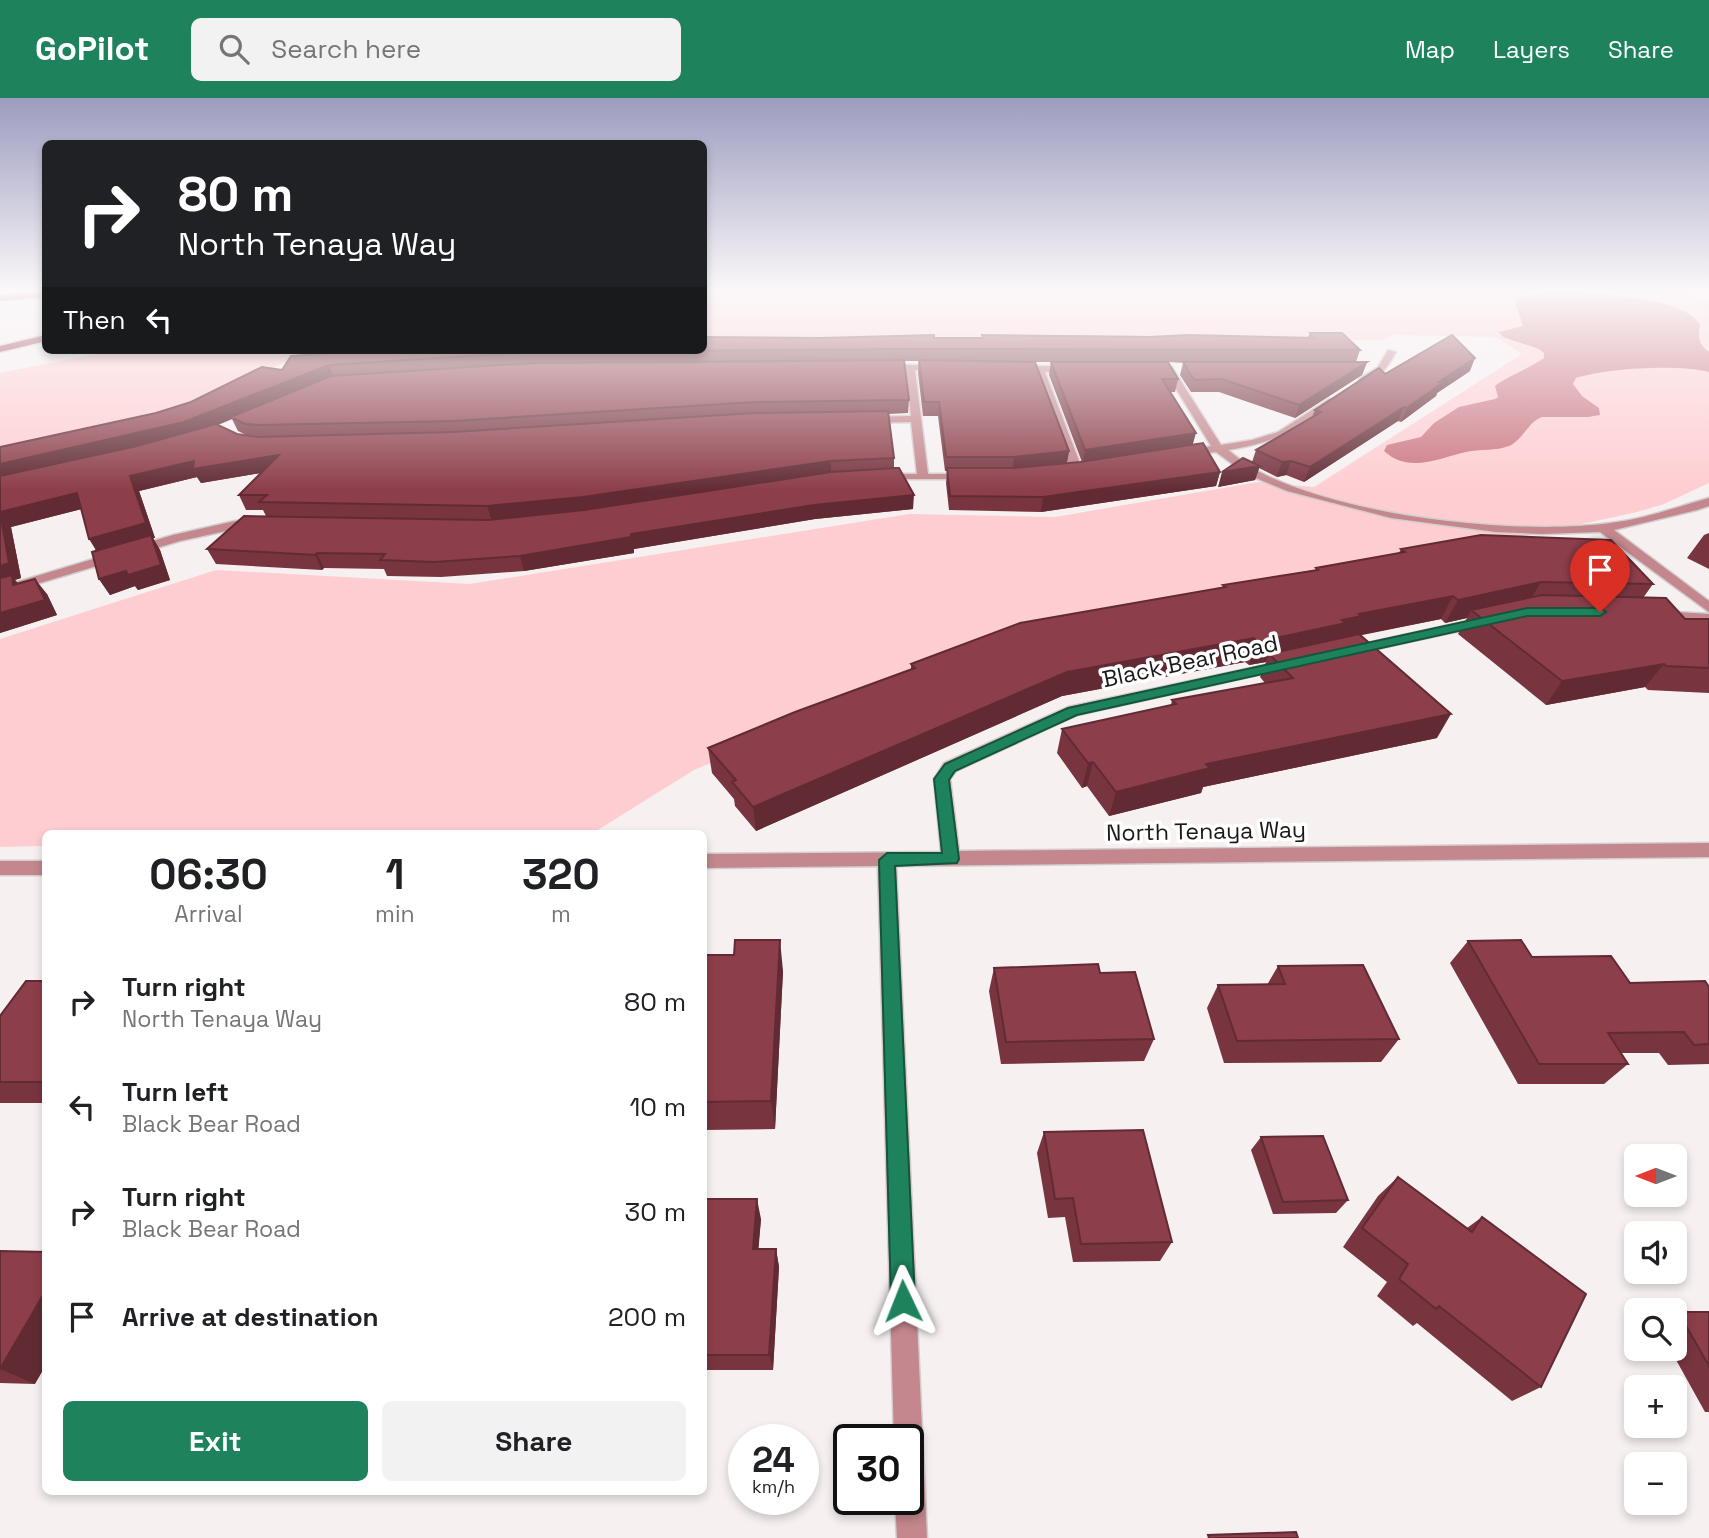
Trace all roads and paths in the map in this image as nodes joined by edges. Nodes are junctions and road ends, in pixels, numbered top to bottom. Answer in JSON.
{"nodes":[{"id":1,"x":1388,"y":357,"type":"edge"},
{"id":2,"x":868,"y":367,"type":"edge"},
{"id":3,"x":909,"y":367,"type":"junction"},
{"id":4,"x":951,"y":369,"type":"edge"},
{"id":5,"x":1002,"y":369,"type":"edge"},
{"id":6,"x":1040,"y":369,"type":"junction"},
{"id":7,"x":1091,"y":369,"type":"edge"},
{"id":8,"x":1182,"y":369,"type":"edge"},
{"id":9,"x":1355,"y":369,"type":"edge"},
{"id":10,"x":1381,"y":369,"type":"junction"},
{"id":11,"x":916,"y":419,"type":"junction"},
{"id":12,"x":849,"y":420,"type":"edge"},
{"id":13,"x":1219,"y":448,"type":"junction"},
{"id":14,"x":1167,"y":456,"type":"edge"},
{"id":15,"x":1064,"y":472,"type":"edge"},
{"id":16,"x":923,"y":477,"type":"junction"},
{"id":17,"x":986,"y":477,"type":"edge"},
{"id":18,"x":869,"y":478,"type":"edge"},
{"id":19,"x":1709,"y":502,"type":"edge"},
{"id":20,"x":262,"y":524,"type":"edge"},
{"id":21,"x":1603,"y":528,"type":"junction"},
{"id":22,"x":0,"y":591,"type":"edge"},
{"id":23,"x":1709,"y":608,"type":"edge"},
{"id":24,"x":1641,"y":614,"type":"edge"},
{"id":25,"x":1500,"y":618,"type":"edge"},
{"id":26,"x":1709,"y":618,"type":"edge"},
{"id":27,"x":1340,"y":653,"type":"edge"},
{"id":28,"x":1300,"y":662,"type":"edge"},
{"id":29,"x":1709,"y":850,"type":"edge"},
{"id":30,"x":951,"y":859,"type":"junction"},
{"id":31,"x":887,"y":860,"type":"junction"},
{"id":32,"x":707,"y":861,"type":"edge"},
{"id":33,"x":0,"y":868,"type":"edge"},
{"id":34,"x":42,"y":868,"type":"edge"},
{"id":35,"x":907,"y":1424,"type":"edge"},
{"id":36,"x":911,"y":1515,"type":"edge"},
{"id":37,"x":912,"y":1538,"type":"edge"}],
"edges":[{"from":1,"to":10,"type":"street"},
{"from":2,"to":3,"type":"street"},
{"from":3,"to":4,"type":"street"},
{"from":3,"to":11,"type":"street"},
{"from":5,"to":6,"type":"street"},
{"from":6,"to":7,"type":"street"},
{"from":6,"to":15,"type":"street"},
{"from":8,"to":13,"type":"street"},
{"from":9,"to":10,"type":"street"},
{"from":10,"to":13,"type":"street"},
{"from":11,"to":12,"type":"street"},
{"from":11,"to":16,"type":"street"},
{"from":13,"to":14,"type":"street"},
{"from":13,"to":21,"type":"street"},
{"from":16,"to":17,"type":"street"},
{"from":16,"to":18,"type":"street"},
{"from":19,"to":21,"type":"street"},
{"from":20,"to":22,"type":"street"},
{"from":21,"to":23,"type":"street"},
{"from":24,"to":26,"type":"street"},
{"from":25,"to":27,"type":"street"},
{"from":28,"to":30,"type":"street","name":"Black Bear Road"},
{"from":29,"to":30,"type":"street","name":"North Tenaya Way"},
{"from":30,"to":31,"type":"street","name":"North Tenaya Way"},
{"from":31,"to":32,"type":"street","name":"North Tenaya Way"},
{"from":31,"to":35,"type":"street"},
{"from":33,"to":34,"type":"street"},
{"from":36,"to":37,"type":"street"}]}
